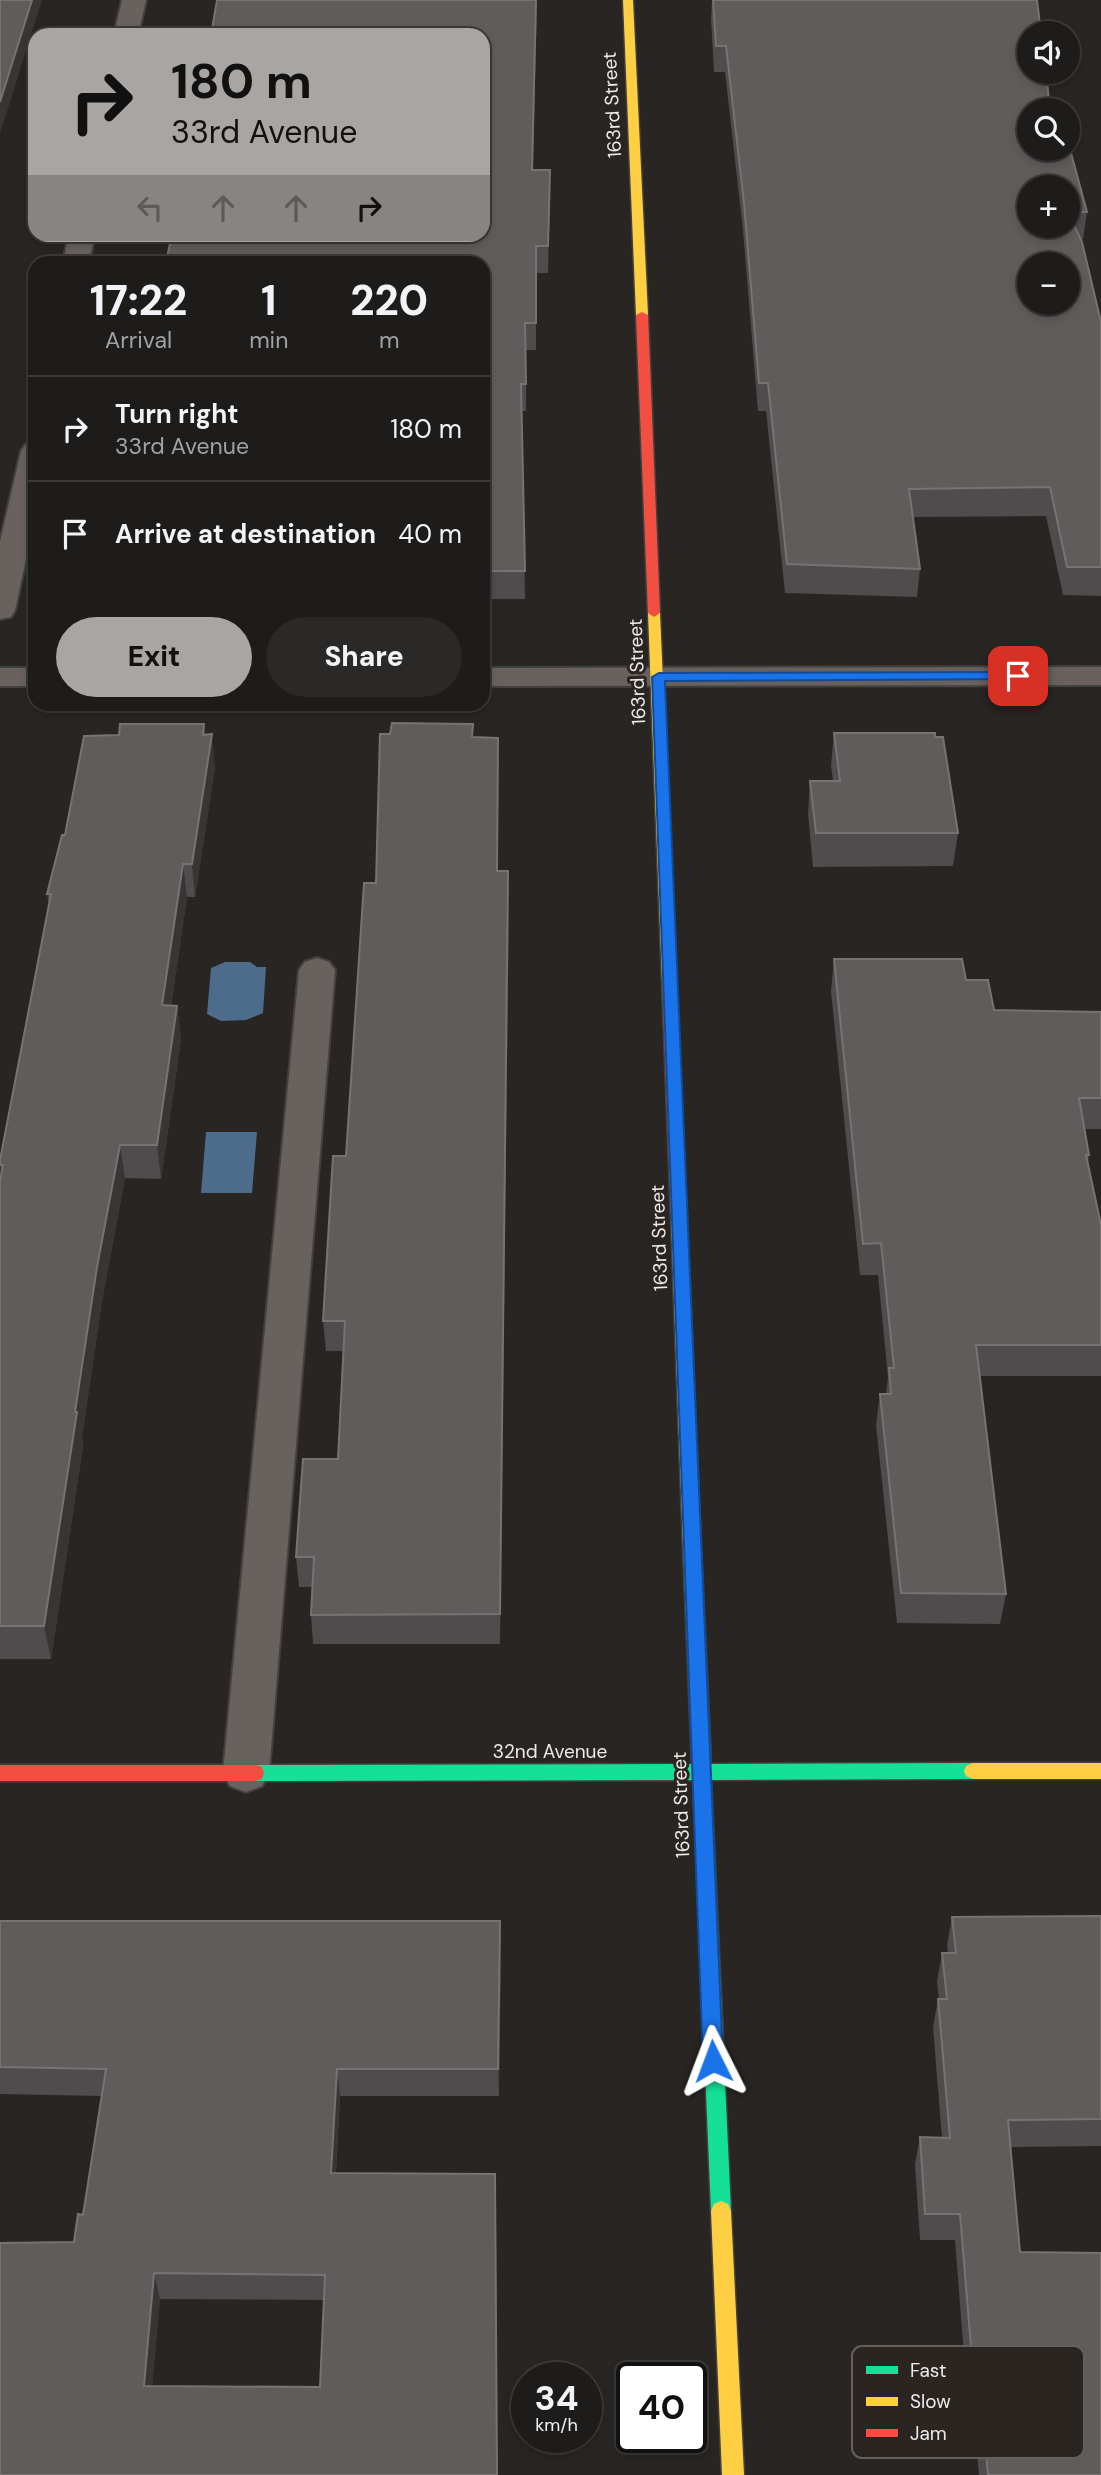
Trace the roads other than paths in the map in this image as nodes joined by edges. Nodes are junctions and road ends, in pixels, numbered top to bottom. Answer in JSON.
{"nodes":[{"id":1,"x":134,"y":0,"type":"edge"},
{"id":2,"x":628,"y":0,"type":"edge"},
{"id":3,"x":128,"y":28,"type":"edge"},
{"id":4,"x":28,"y":483,"type":"edge"},
{"id":5,"x":0,"y":610,"type":"edge"},
{"id":6,"x":1101,"y":676,"type":"edge"},
{"id":7,"x":0,"y":677,"type":"edge"},
{"id":8,"x":28,"y":677,"type":"edge"},
{"id":9,"x":490,"y":677,"type":"edge"},
{"id":10,"x":659,"y":677,"type":"junction"},
{"id":11,"x":317,"y":970,"type":"dead end"},
{"id":12,"x":701,"y":1771,"type":"junction"},
{"id":13,"x":1101,"y":1772,"type":"edge"},
{"id":14,"x":0,"y":1773,"type":"edge"},
{"id":15,"x":246,"y":1773,"type":"junction"},
{"id":16,"x":733,"y":2475,"type":"edge"}],
"edges":[{"from":1,"to":3,"type":"street"},
{"from":2,"to":10,"type":"street","name":"163rd Street"},
{"from":4,"to":5,"type":"street"},
{"from":6,"to":10,"type":"street"},
{"from":7,"to":8,"type":"street"},
{"from":9,"to":10,"type":"street"},
{"from":10,"to":12,"type":"street","name":"163rd Street"},
{"from":11,"to":15,"type":"street"},
{"from":12,"to":13,"type":"street","name":"32nd Avenue"},
{"from":12,"to":15,"type":"street","name":"32nd Avenue"},
{"from":12,"to":16,"type":"street","name":"163rd Street"},
{"from":14,"to":15,"type":"street","name":"32nd Avenue"}]}
